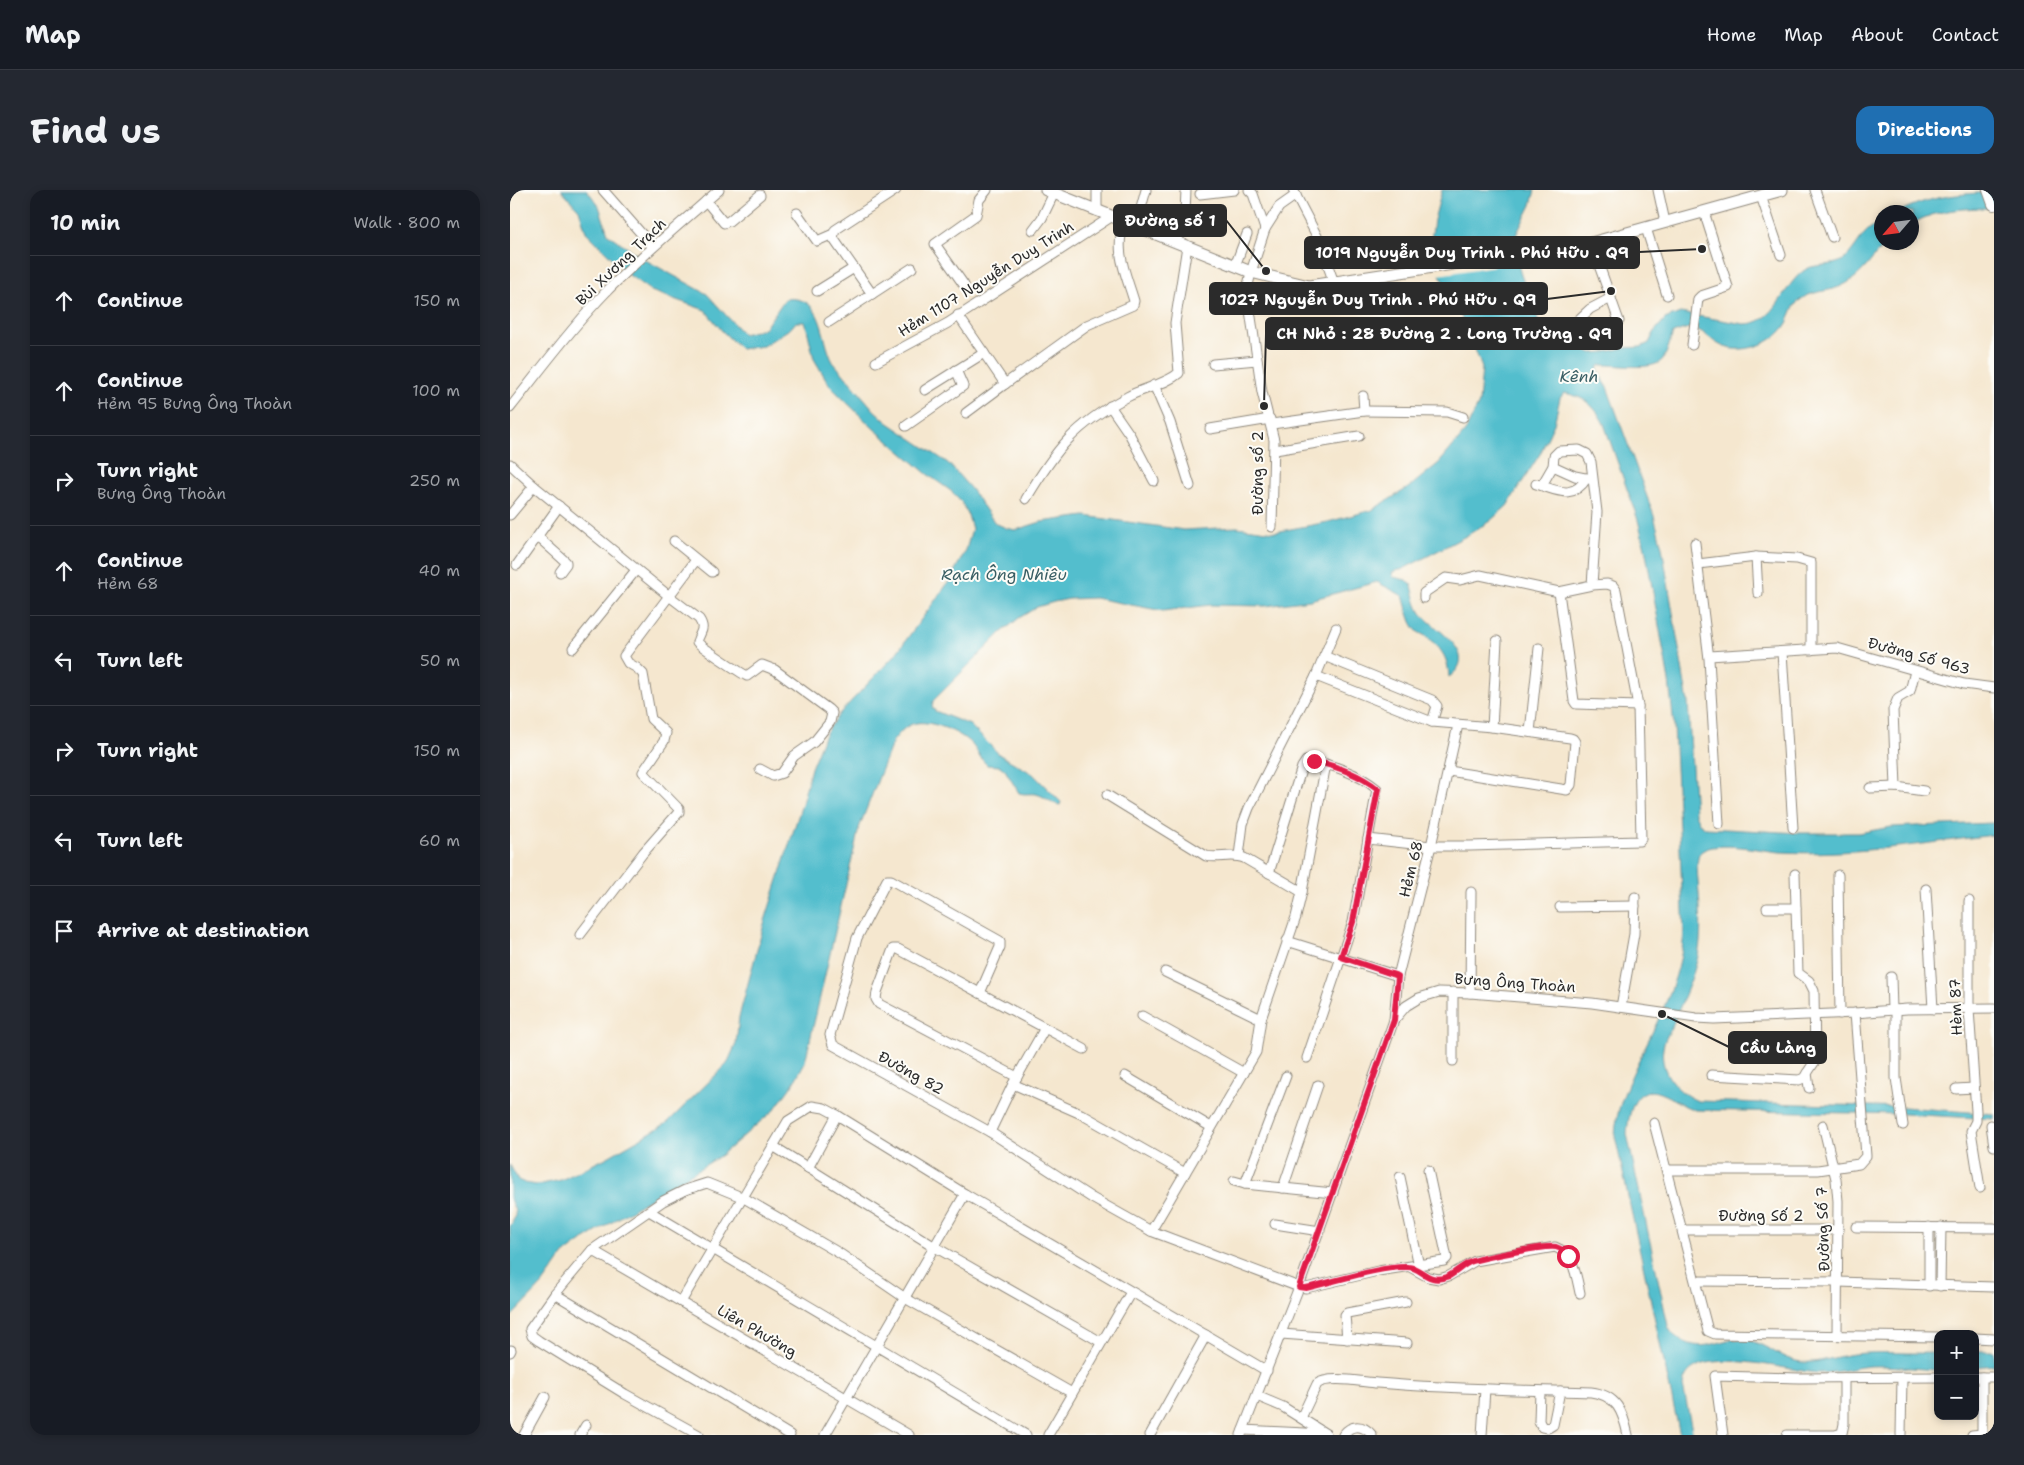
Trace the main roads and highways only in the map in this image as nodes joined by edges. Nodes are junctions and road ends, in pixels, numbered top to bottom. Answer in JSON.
{"nodes":[{"id":1,"x":1782,"y":190,"type":"edge"},
{"id":2,"x":1989,"y":190,"type":"edge"},
{"id":3,"x":1050,"y":192,"type":"edge"},
{"id":4,"x":1994,"y":204,"type":"edge"}],
"edges":[{"from":1,"to":3,"type":"main road"},
{"from":2,"to":4,"type":"highway"}]}
